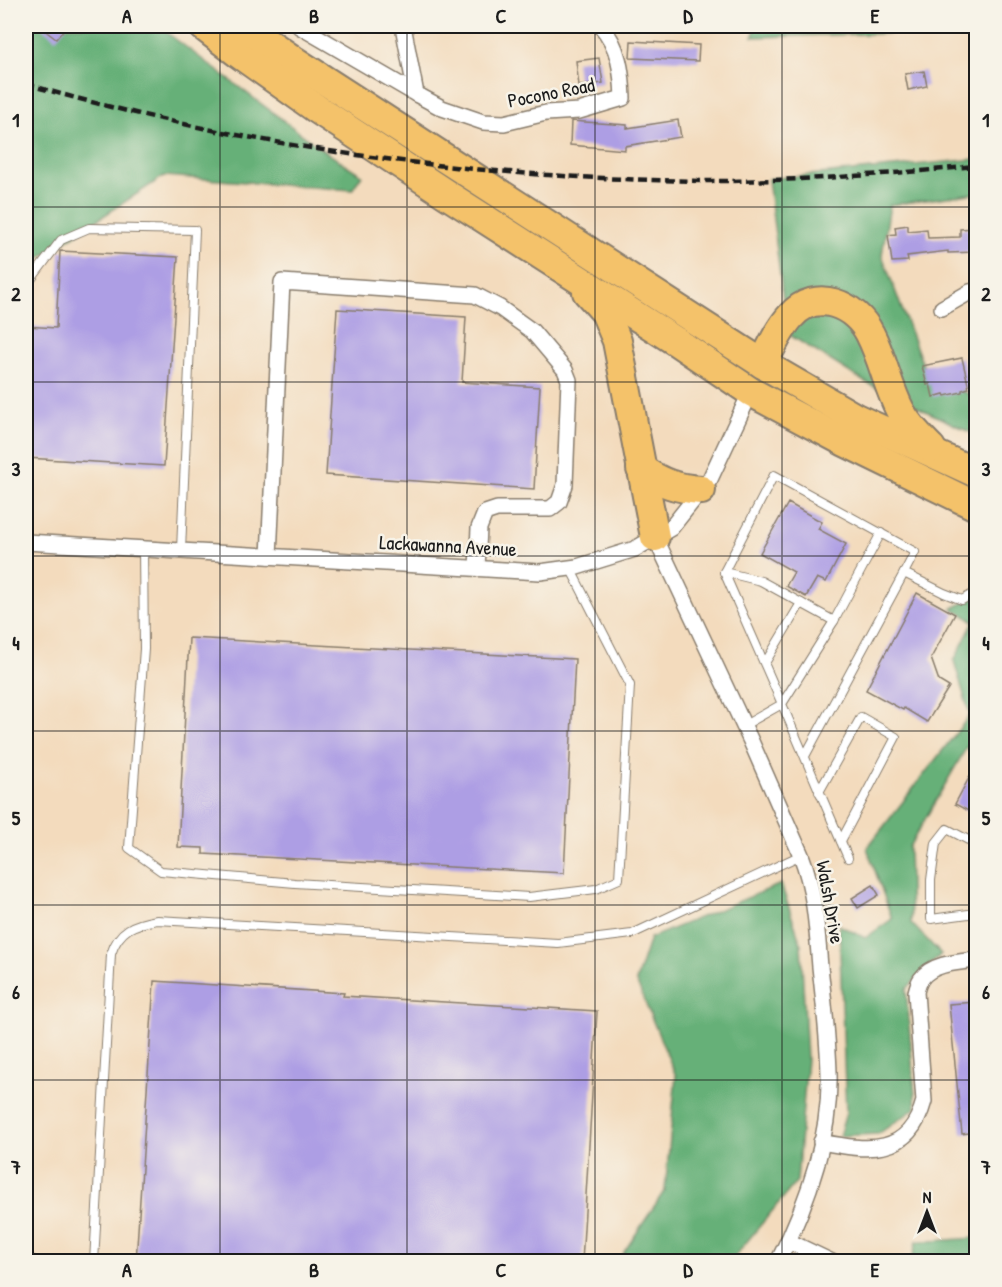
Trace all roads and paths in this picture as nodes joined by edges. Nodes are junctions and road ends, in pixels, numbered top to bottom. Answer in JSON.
{"nodes":[{"id":1,"x":203,"y":26,"type":"edge"},
{"id":2,"x":244,"y":26,"type":"edge"},
{"id":3,"x":299,"y":26,"type":"edge"},
{"id":4,"x":403,"y":26,"type":"edge"},
{"id":5,"x":601,"y":26,"type":"edge"},
{"id":6,"x":416,"y":94,"type":"junction"},
{"id":7,"x":572,"y":275,"type":"junction"},
{"id":8,"x":26,"y":286,"type":"edge"},
{"id":9,"x":976,"y":291,"type":"edge"},
{"id":10,"x":942,"y":309,"type":"dead end"},
{"id":11,"x":763,"y":364,"type":"junction"},
{"id":12,"x":751,"y":392,"type":"junction"},
{"id":13,"x":938,"y":456,"type":"junction"},
{"id":14,"x":641,"y":469,"type":"junction"},
{"id":15,"x":976,"y":473,"type":"edge"},
{"id":16,"x":701,"y":490,"type":"junction"},
{"id":17,"x":976,"y":506,"type":"edge"},
{"id":18,"x":881,"y":533,"type":"junction"},
{"id":19,"x":655,"y":537,"type":"junction"},
{"id":20,"x":26,"y":542,"type":"edge"},
{"id":21,"x":143,"y":549,"type":"junction"},
{"id":22,"x":181,"y":550,"type":"junction"},
{"id":23,"x":269,"y":556,"type":"junction"},
{"id":24,"x":477,"y":568,"type":"junction"},
{"id":25,"x":570,"y":568,"type":"junction"},
{"id":26,"x":724,"y":572,"type":"junction"},
{"id":27,"x":904,"y":573,"type":"junction"},
{"id":28,"x":976,"y":592,"type":"edge"},
{"id":29,"x":801,"y":603,"type":"junction"},
{"id":30,"x":834,"y":621,"type":"junction"},
{"id":31,"x":765,"y":663,"type":"junction"},
{"id":32,"x":782,"y":704,"type":"junction"},
{"id":33,"x":743,"y":726,"type":"junction"},
{"id":34,"x":805,"y":756,"type":"junction"},
{"id":35,"x":819,"y":792,"type":"junction"},
{"id":36,"x":841,"y":841,"type":"junction"},
{"id":37,"x":976,"y":844,"type":"edge"},
{"id":38,"x":801,"y":855,"type":"junction"},
{"id":39,"x":848,"y":858,"type":"dead end"},
{"id":40,"x":976,"y":913,"type":"edge"},
{"id":41,"x":26,"y":937,"type":"edge"},
{"id":42,"x":27,"y":948,"type":"edge"},
{"id":43,"x":976,"y":960,"type":"edge"},
{"id":44,"x":821,"y":1142,"type":"junction"},
{"id":45,"x":788,"y":1241,"type":"junction"},
{"id":46,"x":26,"y":1255,"type":"edge"},
{"id":47,"x":36,"y":1262,"type":"edge"},
{"id":48,"x":94,"y":1262,"type":"edge"},
{"id":49,"x":778,"y":1262,"type":"edge"},
{"id":50,"x":832,"y":1262,"type":"edge"}],
"edges":[{"from":1,"to":7,"type":"highway"},
{"from":2,"to":11,"type":"highway"},
{"from":3,"to":6,"type":"street"},
{"from":4,"to":6,"type":"street"},
{"from":5,"to":6,"type":"street","name":"Pocono Road"},
{"from":7,"to":12,"type":"highway"},
{"from":7,"to":14,"type":"highway"},
{"from":8,"to":22,"type":"lane"},
{"from":9,"to":10,"type":"street"},
{"from":11,"to":12,"type":"street","name":"Lackawanna Avenue"},
{"from":11,"to":13,"type":"highway"},
{"from":11,"to":13,"type":"highway"},
{"from":12,"to":16,"type":"street","name":"Lackawanna Avenue"},
{"from":12,"to":17,"type":"highway"},
{"from":13,"to":15,"type":"highway"},
{"from":14,"to":16,"type":"highway"},
{"from":14,"to":19,"type":"highway"},
{"from":16,"to":19,"type":"street","name":"Lackawanna Avenue"},
{"from":18,"to":26,"type":"lane"},
{"from":18,"to":27,"type":"lane"},
{"from":18,"to":30,"type":"lane"},
{"from":19,"to":25,"type":"street","name":"Lackawanna Avenue"},
{"from":19,"to":33,"type":"street","name":"Walsh Drive"},
{"from":20,"to":21,"type":"street","name":"Lackawanna Avenue"},
{"from":21,"to":22,"type":"street","name":"Lackawanna Avenue"},
{"from":21,"to":25,"type":"lane"},
{"from":22,"to":23,"type":"street","name":"Lackawanna Avenue"},
{"from":23,"to":24,"type":"street","name":"Lackawanna Avenue"},
{"from":23,"to":24,"type":"street"},
{"from":24,"to":25,"type":"street","name":"Lackawanna Avenue"},
{"from":26,"to":29,"type":"lane"},
{"from":26,"to":31,"type":"lane"},
{"from":27,"to":28,"type":"lane"},
{"from":27,"to":34,"type":"lane"},
{"from":29,"to":30,"type":"lane"},
{"from":29,"to":31,"type":"lane"},
{"from":30,"to":32,"type":"lane"},
{"from":31,"to":32,"type":"lane"},
{"from":32,"to":33,"type":"lane"},
{"from":32,"to":34,"type":"lane"},
{"from":33,"to":38,"type":"street","name":"Walsh Drive"},
{"from":34,"to":35,"type":"lane"},
{"from":35,"to":36,"type":"lane"},
{"from":35,"to":36,"type":"lane"},
{"from":36,"to":39,"type":"lane"},
{"from":37,"to":40,"type":"lane"},
{"from":38,"to":44,"type":"street","name":"Walsh Drive"},
{"from":38,"to":48,"type":"lane"},
{"from":41,"to":42,"type":"lane"},
{"from":43,"to":44,"type":"street"},
{"from":44,"to":45,"type":"street","name":"Walsh Drive"},
{"from":45,"to":49,"type":"street","name":"Walsh Drive"},
{"from":45,"to":50,"type":"street"},
{"from":46,"to":47,"type":"lane"}]}
